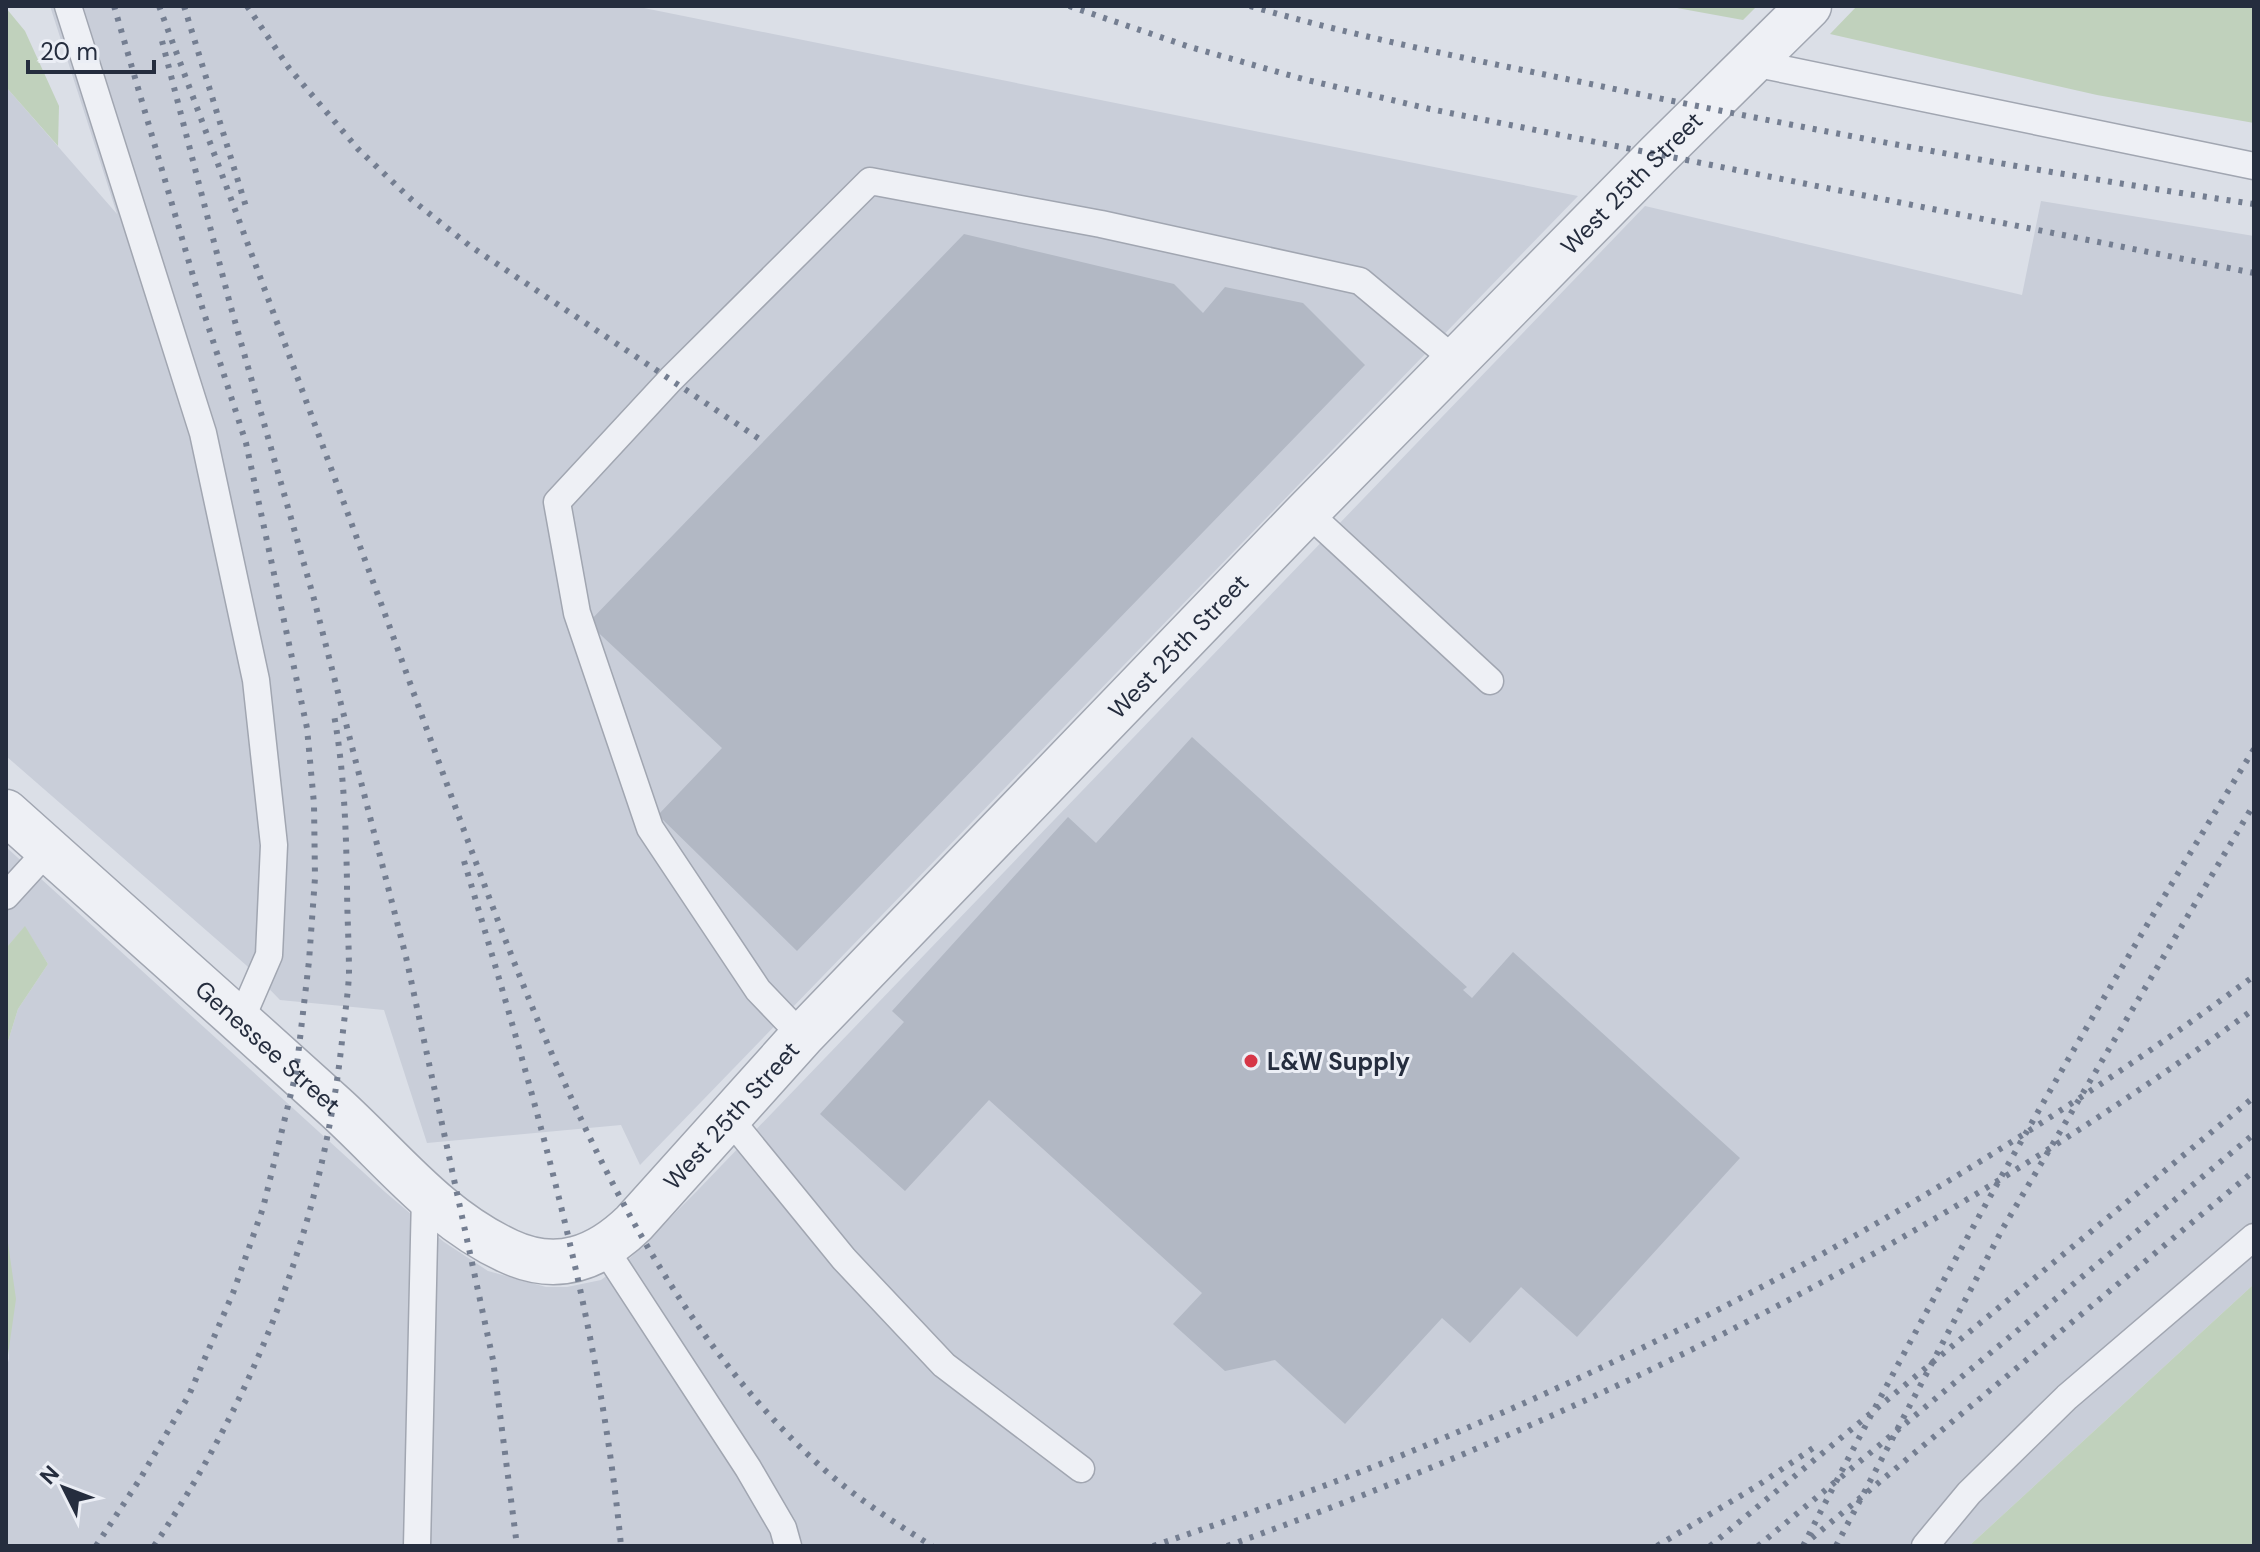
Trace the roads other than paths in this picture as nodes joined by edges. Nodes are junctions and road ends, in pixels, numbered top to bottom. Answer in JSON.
{"nodes":[{"id":1,"x":68,"y":6,"type":"edge"},
{"id":2,"x":1809,"y":6,"type":"edge"},
{"id":3,"x":1753,"y":63,"type":"junction"},
{"id":4,"x":2254,"y":166,"type":"edge"},
{"id":5,"x":1456,"y":361,"type":"junction"},
{"id":6,"x":1307,"y":512,"type":"junction"},
{"id":7,"x":1490,"y":681,"type":"dead end"},
{"id":8,"x":6,"y":812,"type":"edge"},
{"id":9,"x":48,"y":850,"type":"junction"},
{"id":10,"x":6,"y":896,"type":"edge"},
{"id":11,"x":240,"y":1022,"type":"junction"},
{"id":12,"x":802,"y":1036,"type":"junction"},
{"id":13,"x":729,"y":1118,"type":"junction"},
{"id":14,"x":425,"y":1196,"type":"junction"},
{"id":15,"x":2254,"y":1237,"type":"edge"},
{"id":16,"x":605,"y":1249,"type":"junction"},
{"id":17,"x":540,"y":1261,"type":"joint"},
{"id":18,"x":1081,"y":1469,"type":"dead end"},
{"id":19,"x":417,"y":1546,"type":"edge"},
{"id":20,"x":788,"y":1546,"type":"edge"},
{"id":21,"x":1925,"y":1546,"type":"edge"}],
"edges":[{"from":1,"to":11,"type":"lane"},
{"from":2,"to":3,"type":"street","name":"West 25th Street"},
{"from":3,"to":4,"type":"lane"},
{"from":3,"to":5,"type":"street","name":"West 25th Street"},
{"from":5,"to":6,"type":"street","name":"West 25th Street"},
{"from":5,"to":12,"type":"lane"},
{"from":6,"to":7,"type":"lane"},
{"from":6,"to":12,"type":"street","name":"West 25th Street"},
{"from":8,"to":9,"type":"street","name":"Genessee Street"},
{"from":9,"to":10,"type":"lane"},
{"from":9,"to":11,"type":"street","name":"Genessee Street"},
{"from":11,"to":14,"type":"street","name":"Genessee Street"},
{"from":12,"to":13,"type":"street","name":"West 25th Street"},
{"from":13,"to":16,"type":"street","name":"West 25th Street"},
{"from":13,"to":18,"type":"lane"},
{"from":14,"to":17,"type":"street","name":"Genessee Street"},
{"from":14,"to":19,"type":"lane"},
{"from":15,"to":21,"type":"lane"},
{"from":16,"to":17,"type":"street","name":"West 25th Street"},
{"from":16,"to":20,"type":"lane"}]}
